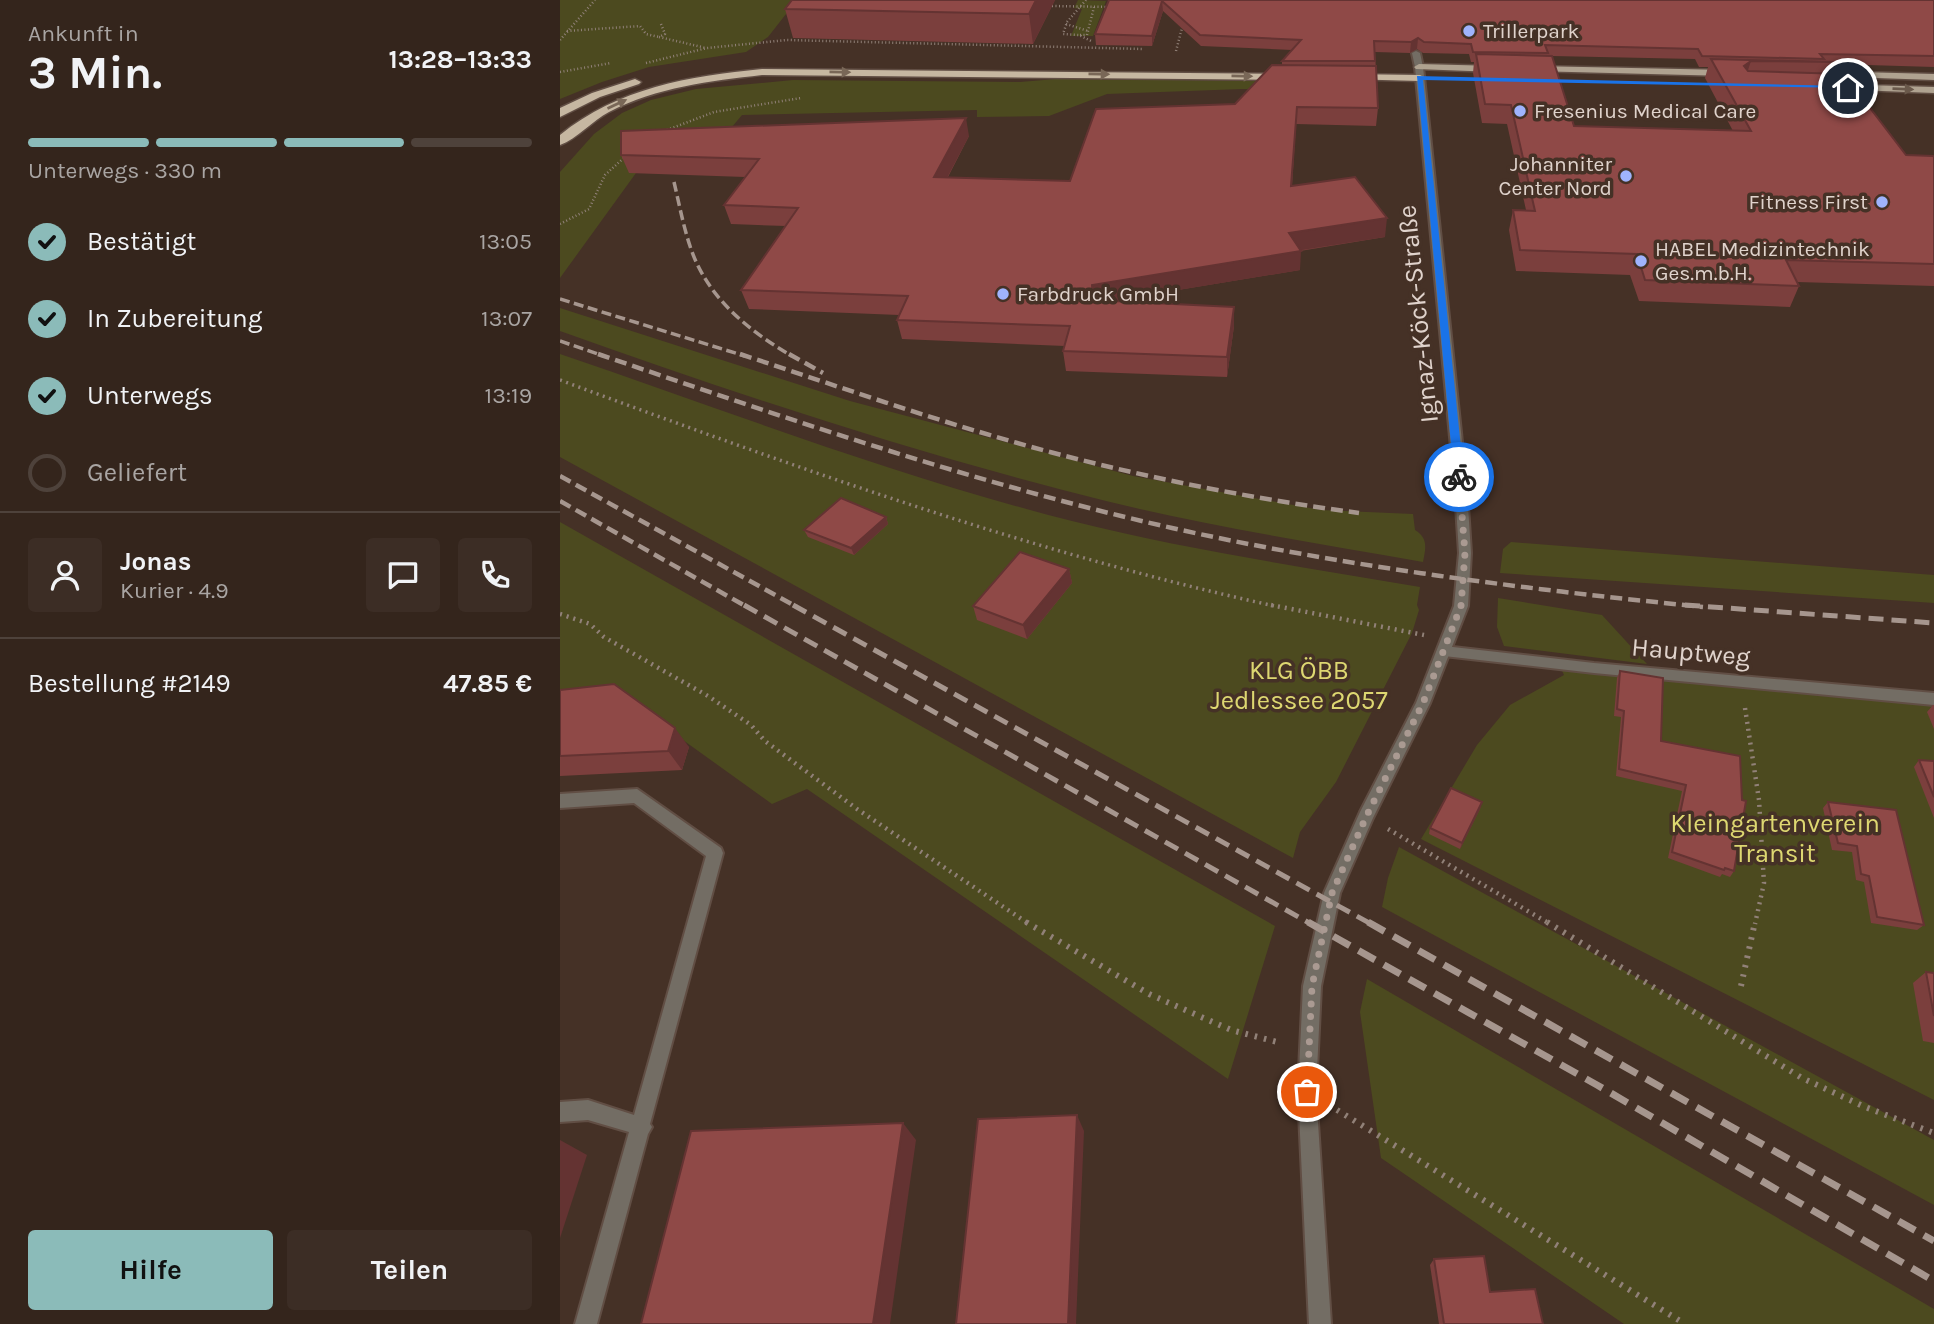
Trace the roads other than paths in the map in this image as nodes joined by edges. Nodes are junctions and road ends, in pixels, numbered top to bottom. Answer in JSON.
{"nodes":[{"id":1,"x":1416,"y":53,"type":"edge"},
{"id":2,"x":788,"y":60,"type":"dead end"},
{"id":3,"x":734,"y":62,"type":"dead end"},
{"id":4,"x":1131,"y":63,"type":"dead end"},
{"id":5,"x":1297,"y":65,"type":"edge"},
{"id":6,"x":1339,"y":66,"type":"edge"},
{"id":7,"x":1506,"y":69,"type":"edge"},
{"id":8,"x":1518,"y":69,"type":"edge"},
{"id":9,"x":1419,"y":72,"type":"junction"},
{"id":10,"x":1733,"y":73,"type":"edge"},
{"id":11,"x":1812,"y":73,"type":"edge"},
{"id":12,"x":1306,"y":77,"type":"edge"},
{"id":13,"x":1332,"y":77,"type":"edge"},
{"id":14,"x":1934,"y":77,"type":"edge"},
{"id":15,"x":647,"y":78,"type":"dead end"},
{"id":16,"x":1501,"y":80,"type":"edge"},
{"id":17,"x":1817,"y":87,"type":"edge"},
{"id":18,"x":1934,"y":90,"type":"edge"},
{"id":19,"x":560,"y":113,"type":"edge"},
{"id":20,"x":560,"y":141,"type":"edge"},
{"id":21,"x":1446,"y":645,"type":"junction"},
{"id":22,"x":1934,"y":699,"type":"edge"},
{"id":23,"x":560,"y":801,"type":"edge"},
{"id":24,"x":560,"y":1112,"type":"edge"},
{"id":25,"x":642,"y":1127,"type":"junction"},
{"id":26,"x":586,"y":1324,"type":"edge"},
{"id":27,"x":1320,"y":1324,"type":"edge"}],
"edges":[{"from":1,"to":9,"type":"street","name":"Ignaz-Köck-Straße"},
{"from":2,"to":3,"type":"highway"},
{"from":4,"to":5,"type":"highway"},
{"from":6,"to":9,"type":"highway"},
{"from":7,"to":9,"type":"main road"},
{"from":8,"to":10,"type":"main road"},
{"from":9,"to":13,"type":"highway"},
{"from":9,"to":16,"type":"main road"},
{"from":9,"to":21,"type":"street","name":"Ignaz-Köck-Straße"},
{"from":11,"to":14,"type":"main road"},
{"from":20,"to":12,"type":"highway","one_way":true},
{"from":15,"to":19,"type":"highway"},
{"from":17,"to":18,"type":"main road","one_way":true},
{"from":21,"to":22,"type":"street","name":"Hauptweg"},
{"from":21,"to":27,"type":"street","name":"Ignaz-Köck-Straße"},
{"from":23,"to":25,"type":"street"},
{"from":24,"to":25,"type":"street"},
{"from":25,"to":26,"type":"street"}]}
